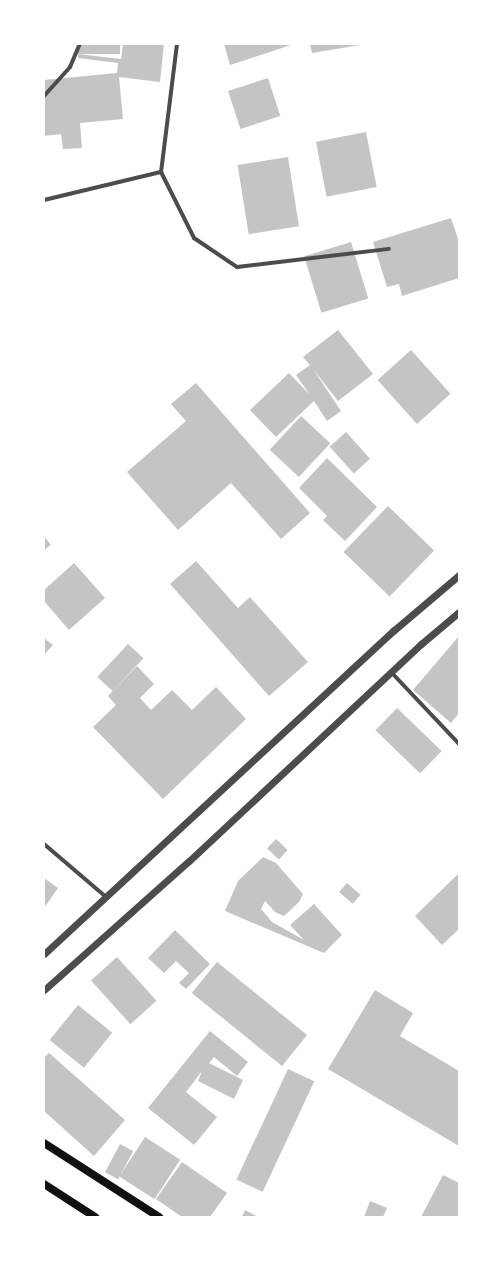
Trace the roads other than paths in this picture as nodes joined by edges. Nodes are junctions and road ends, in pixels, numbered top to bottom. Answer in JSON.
{"nodes":[{"id":1,"x":80,"y":44,"type":"edge"},
{"id":2,"x":177,"y":44,"type":"edge"},
{"id":3,"x":44,"y":96,"type":"edge"},
{"id":4,"x":161,"y":172,"type":"junction"},
{"id":5,"x":44,"y":200,"type":"edge"},
{"id":6,"x":389,"y":249,"type":"dead end"},
{"id":7,"x":459,"y":575,"type":"edge"},
{"id":8,"x":459,"y":612,"type":"edge"},
{"id":9,"x":391,"y":672,"type":"junction"},
{"id":10,"x":459,"y":744,"type":"edge"},
{"id":11,"x":44,"y":844,"type":"edge"},
{"id":12,"x":107,"y":897,"type":"junction"},
{"id":13,"x":44,"y":954,"type":"edge"},
{"id":14,"x":44,"y":990,"type":"edge"},
{"id":15,"x":44,"y":1143,"type":"edge"},
{"id":16,"x":44,"y":1184,"type":"edge"},
{"id":17,"x":95,"y":1217,"type":"edge"},
{"id":18,"x":159,"y":1217,"type":"edge"}],
"edges":[{"from":1,"to":3,"type":"street"},
{"from":2,"to":4,"type":"street"},
{"from":4,"to":5,"type":"street"},
{"from":4,"to":6,"type":"street"},
{"from":7,"to":12,"type":"street"},
{"from":8,"to":9,"type":"street"},
{"from":9,"to":10,"type":"street"},
{"from":9,"to":14,"type":"street"},
{"from":11,"to":12,"type":"street"},
{"from":12,"to":13,"type":"street"},
{"from":15,"to":18,"type":"main road"},
{"from":16,"to":17,"type":"main road"}]}
